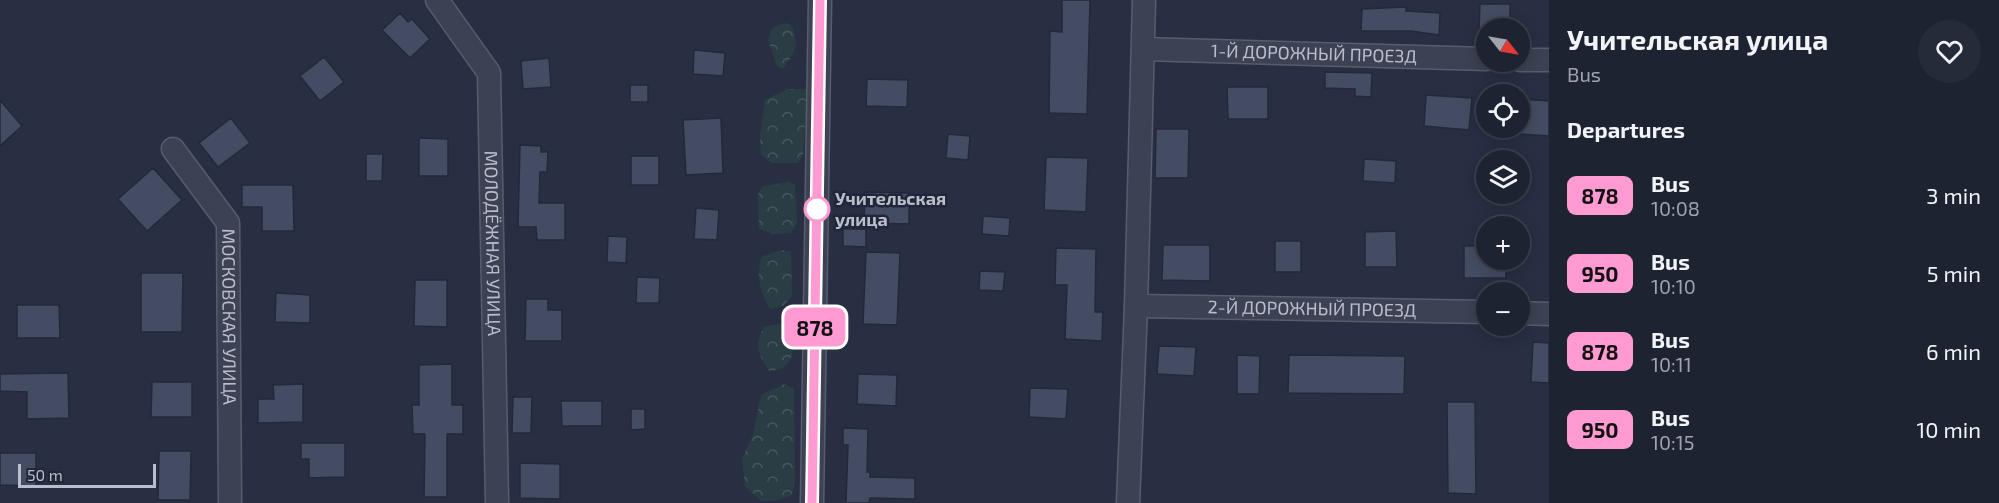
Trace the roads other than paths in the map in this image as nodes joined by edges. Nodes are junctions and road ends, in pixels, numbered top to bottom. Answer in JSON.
{"nodes":[{"id":1,"x":437,"y":0,"type":"edge"},
{"id":2,"x":820,"y":0,"type":"edge"},
{"id":3,"x":1144,"y":0,"type":"edge"},
{"id":4,"x":1143,"y":49,"type":"junction"},
{"id":5,"x":1476,"y":59,"type":"edge"},
{"id":6,"x":1530,"y":60,"type":"edge"},
{"id":7,"x":1549,"y":60,"type":"edge"},
{"id":8,"x":172,"y":149,"type":"dead end"},
{"id":9,"x":1137,"y":306,"type":"junction"},
{"id":10,"x":1476,"y":312,"type":"edge"},
{"id":11,"x":1530,"y":313,"type":"edge"},
{"id":12,"x":1549,"y":314,"type":"edge"},
{"id":13,"x":230,"y":503,"type":"edge"},
{"id":14,"x":497,"y":503,"type":"edge"},
{"id":15,"x":812,"y":503,"type":"edge"},
{"id":16,"x":1128,"y":503,"type":"edge"}],
"edges":[{"from":1,"to":14,"type":"street","name":"МОЛОДЁЖНАЯ УЛИЦА"},
{"from":2,"to":15,"type":"street"},
{"from":3,"to":4,"type":"street"},
{"from":4,"to":5,"type":"street","name":"1-Й ДОРОЖНЫЙ ПРОЕЗД"},
{"from":4,"to":9,"type":"street"},
{"from":6,"to":7,"type":"street"},
{"from":8,"to":13,"type":"street","name":"МОСКОВСКАЯ УЛИЦА"},
{"from":9,"to":10,"type":"street","name":"2-Й ДОРОЖНЫЙ ПРОЕЗД"},
{"from":9,"to":16,"type":"street"},
{"from":11,"to":12,"type":"street"}]}
